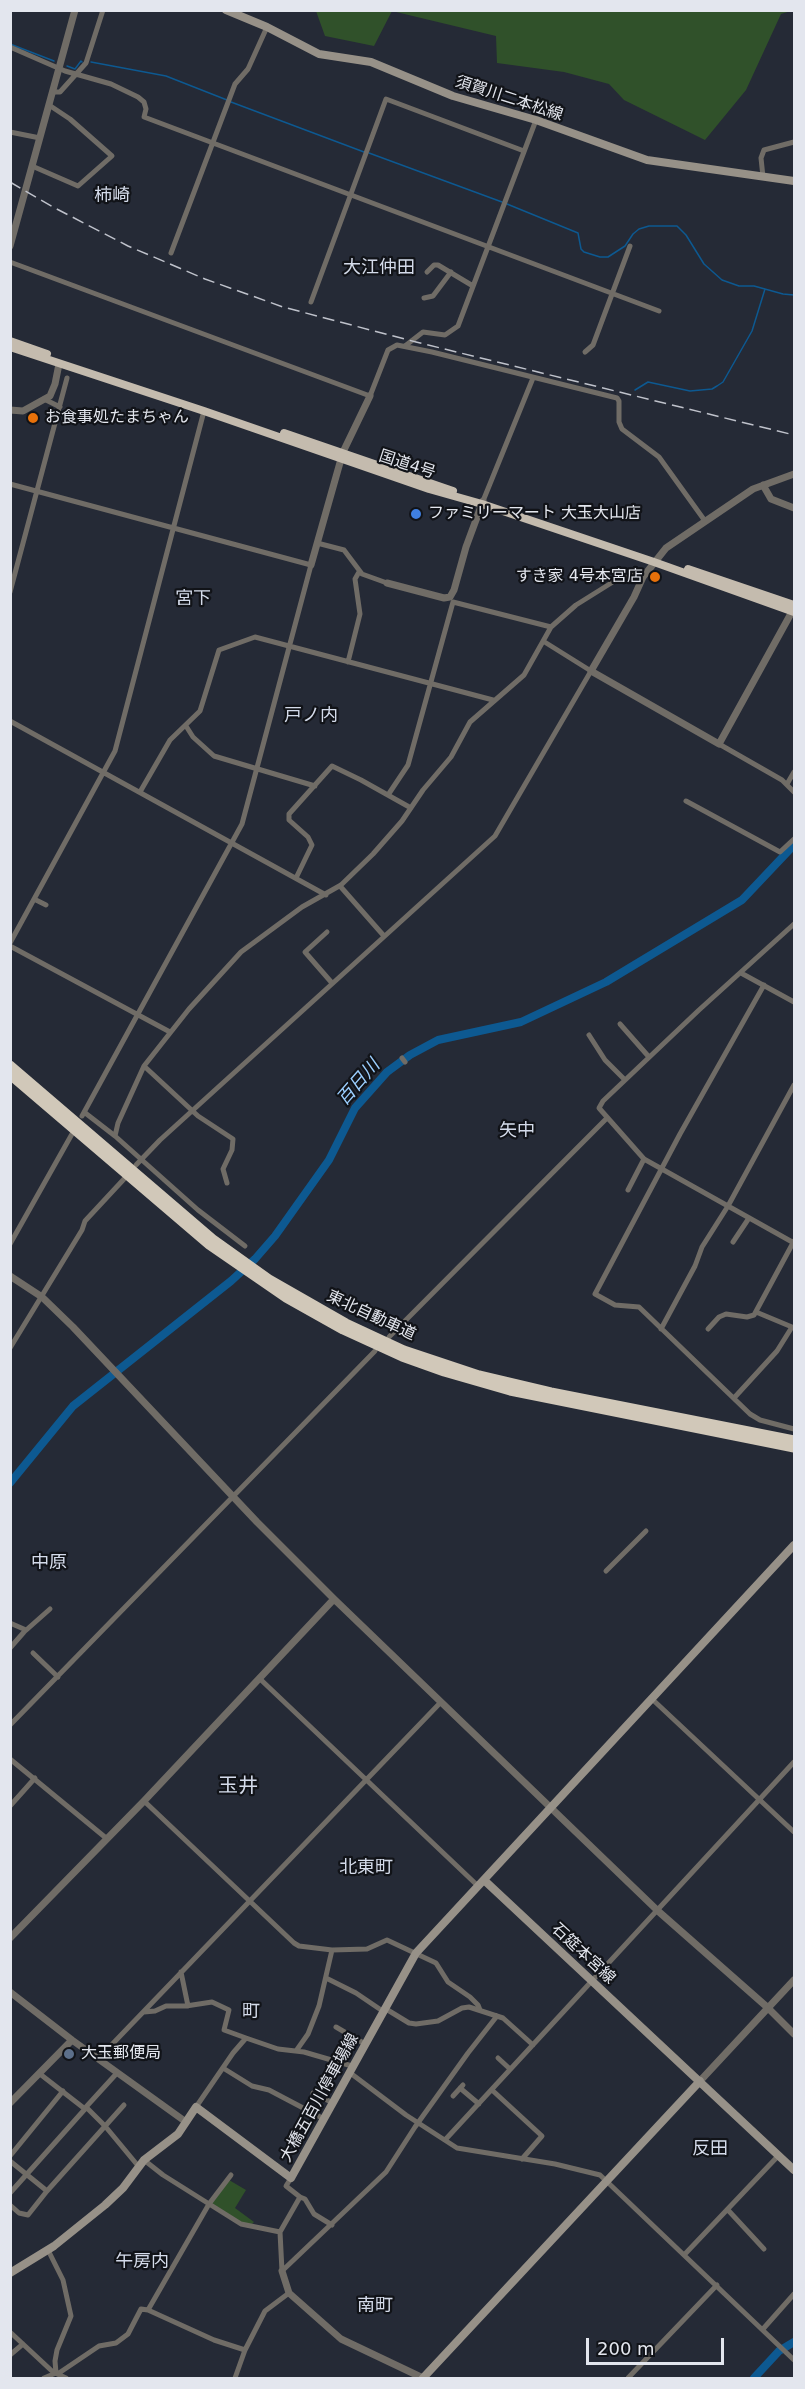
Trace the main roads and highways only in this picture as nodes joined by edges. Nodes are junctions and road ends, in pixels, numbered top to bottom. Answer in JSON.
{"nodes":[{"id":1,"x":226,"y":10,"type":"edge"},
{"id":2,"x":795,"y":182,"type":"edge"},
{"id":3,"x":10,"y":341,"type":"edge"},
{"id":4,"x":10,"y":347,"type":"edge"},
{"id":5,"x":342,"y":455,"type":"junction"},
{"id":6,"x":794,"y":608,"type":"edge"},
{"id":7,"x":10,"y":1065,"type":"edge"},
{"id":8,"x":10,"y":1075,"type":"edge"},
{"id":9,"x":235,"y":1260,"type":"junction"},
{"id":10,"x":248,"y":1270,"type":"junction"},
{"id":11,"x":795,"y":1440,"type":"edge"},
{"id":12,"x":795,"y":1448,"type":"edge"},
{"id":13,"x":795,"y":1545,"type":"edge"},
{"id":14,"x":484,"y":1880,"type":"junction"},
{"id":15,"x":700,"y":2081,"type":"junction"},
{"id":16,"x":795,"y":2170,"type":"edge"},
{"id":17,"x":10,"y":2273,"type":"edge"},
{"id":18,"x":423,"y":2378,"type":"edge"}],
"edges":[{"from":1,"to":2,"type":"main road","name":"須賀川二本松線"},
{"from":3,"to":5,"type":"highway","name":"国道4号"},
{"from":4,"to":5,"type":"highway","name":"国道4号"},
{"from":5,"to":6,"type":"highway","name":"国道4号"},
{"from":7,"to":9,"type":"highway","name":"東北自動車道"},
{"from":8,"to":9,"type":"highway","name":"東北自動車道"},
{"from":9,"to":10,"type":"highway","name":"東北自動車道"},
{"from":10,"to":11,"type":"highway","name":"東北自動車道"},
{"from":10,"to":12,"type":"highway","name":"東北自動車道"},
{"from":13,"to":14,"type":"main road"},
{"from":14,"to":15,"type":"main road","name":"石筵本宮線"},
{"from":14,"to":17,"type":"main road","name":"大橋五百川停車場線"},
{"from":15,"to":16,"type":"main road"},
{"from":15,"to":18,"type":"main road"}]}
